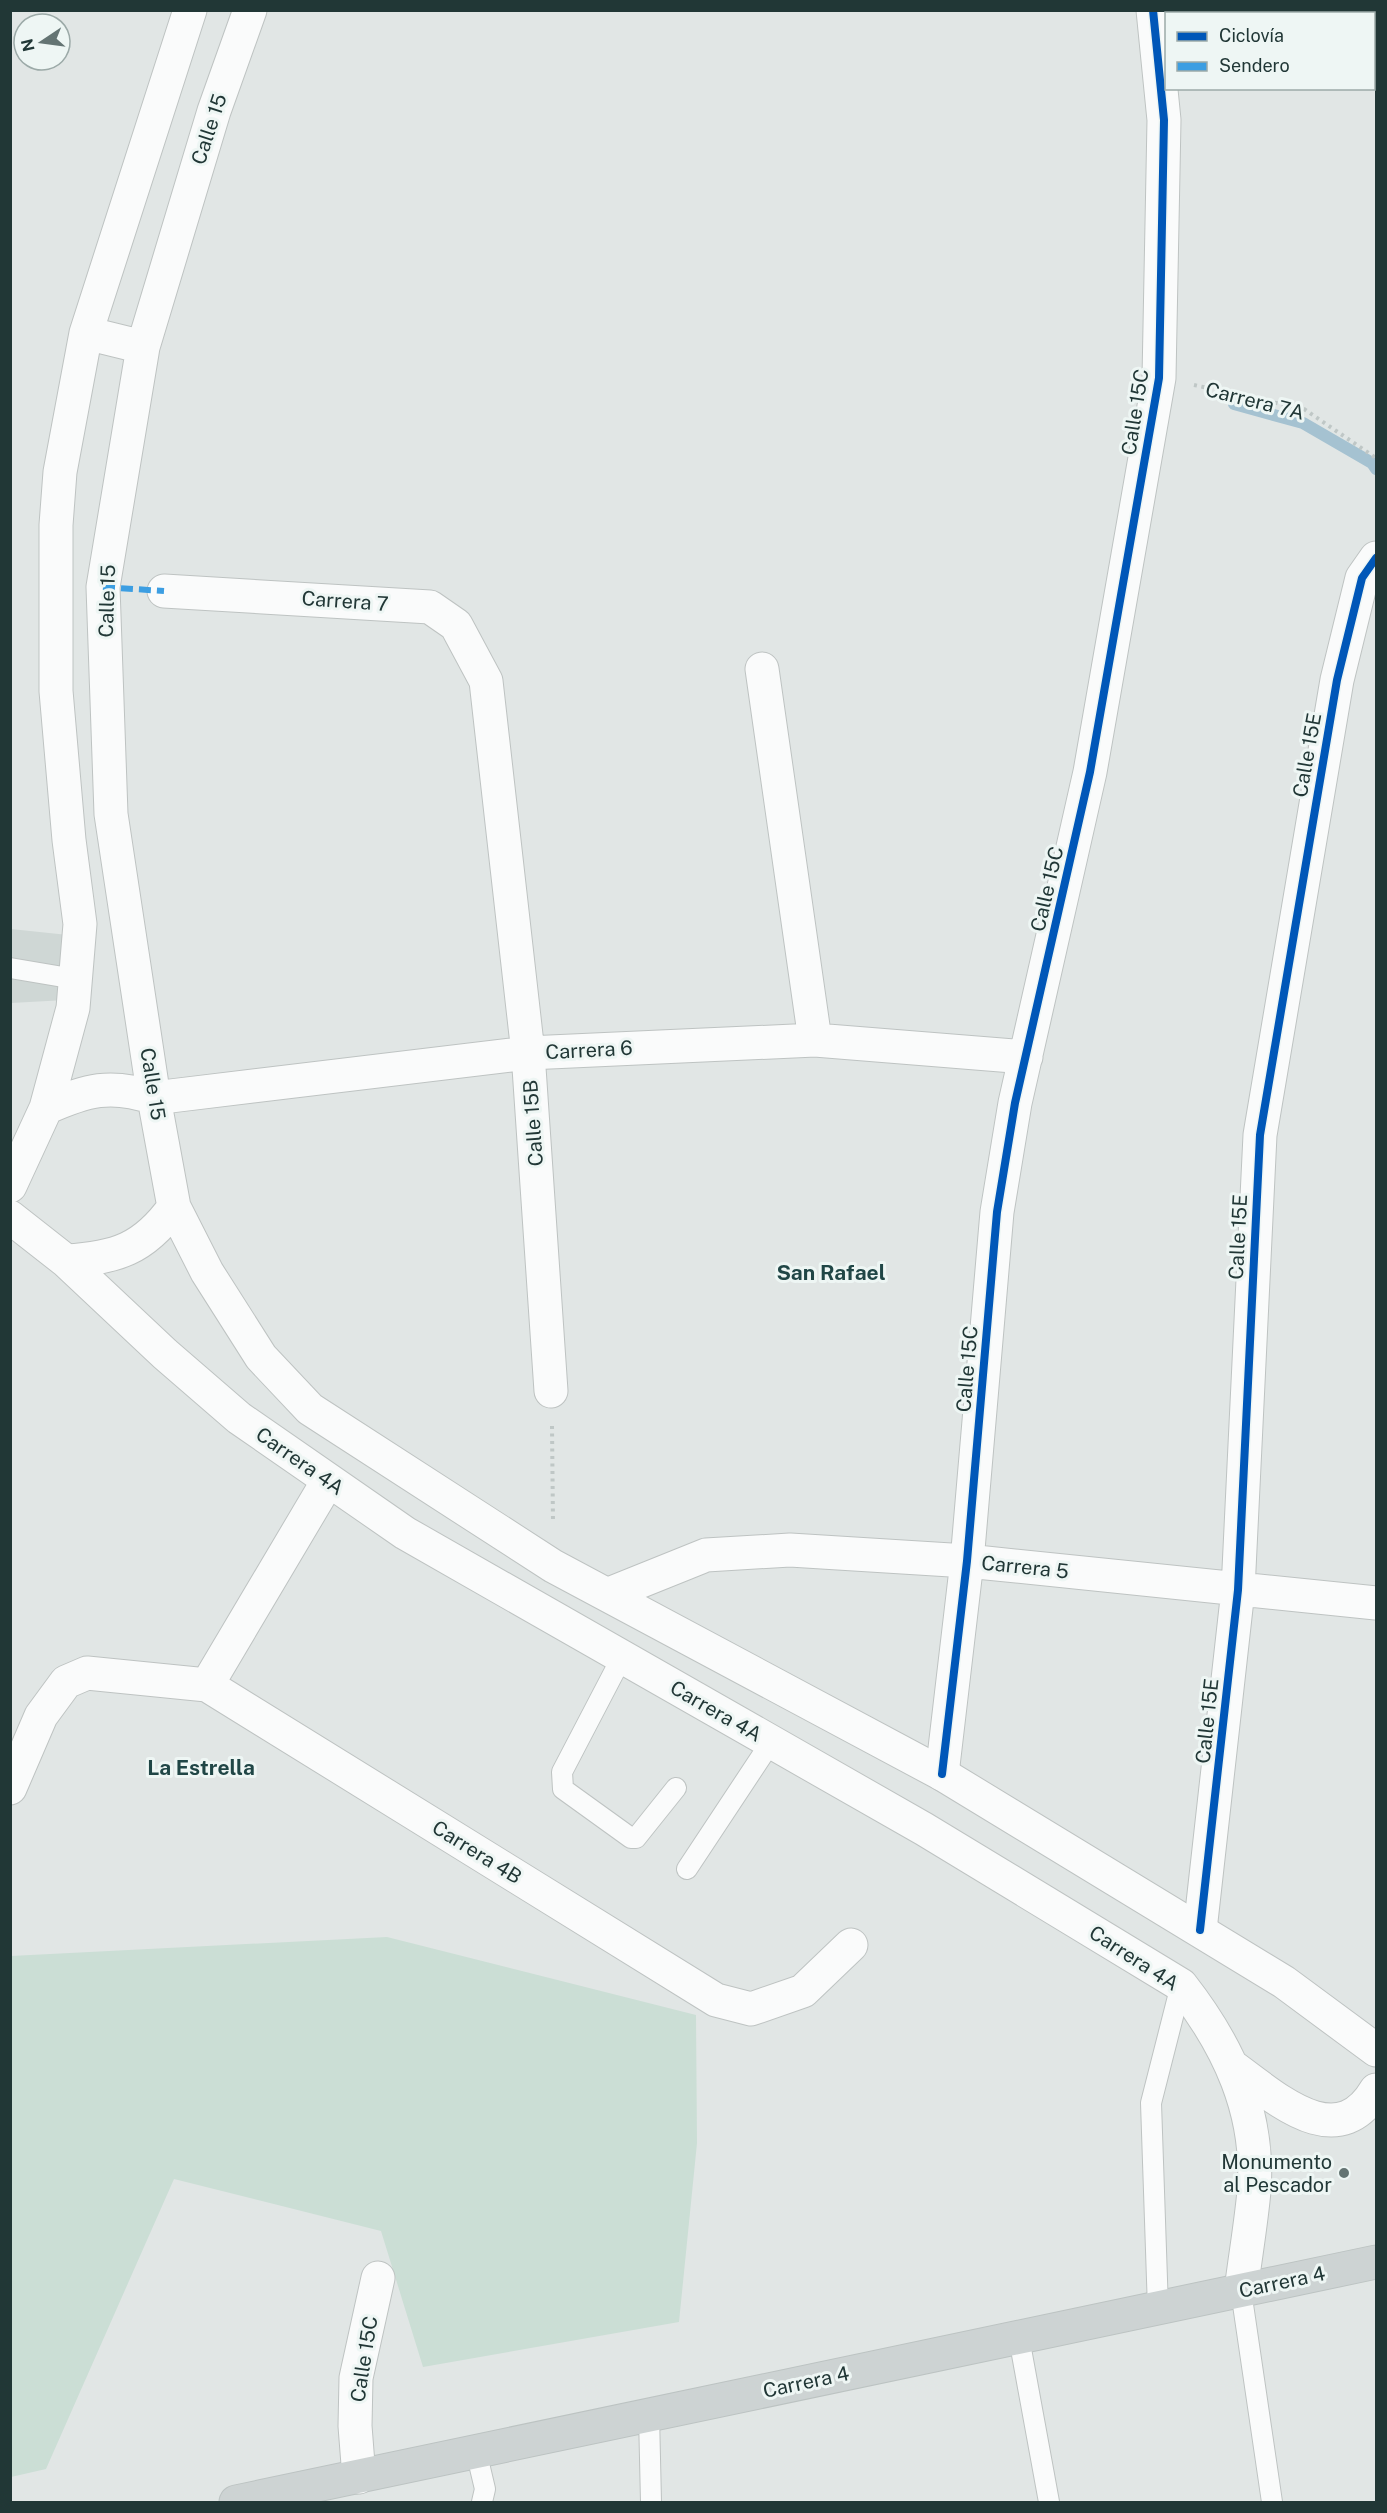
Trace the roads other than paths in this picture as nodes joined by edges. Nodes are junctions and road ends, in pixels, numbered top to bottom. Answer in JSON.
{"nodes":[{"id":1,"x":190,"y":10,"type":"edge"},
{"id":2,"x":250,"y":10,"type":"edge"},
{"id":3,"x":1153,"y":10,"type":"edge"},
{"id":4,"x":86,"y":333,"type":"junction"},
{"id":5,"x":143,"y":346,"type":"junction"},
{"id":6,"x":1372,"y":573,"type":"edge"},
{"id":7,"x":164,"y":591,"type":"dead end"},
{"id":8,"x":762,"y":669,"type":"dead end"},
{"id":9,"x":486,"y":681,"type":"joint"},
{"id":10,"x":10,"y":968,"type":"edge"},
{"id":11,"x":75,"y":979,"type":"junction"},
{"id":12,"x":815,"y":1040,"type":"junction"},
{"id":13,"x":528,"y":1053,"type":"junction"},
{"id":14,"x":1026,"y":1057,"type":"junction"},
{"id":15,"x":154,"y":1098,"type":"junction"},
{"id":16,"x":46,"y":1108,"type":"junction"},
{"id":17,"x":10,"y":1186,"type":"edge"},
{"id":18,"x":174,"y":1207,"type":"junction"},
{"id":19,"x":10,"y":1217,"type":"edge"},
{"id":20,"x":66,"y":1261,"type":"junction"},
{"id":21,"x":551,"y":1391,"type":"road end"},
{"id":22,"x":328,"y":1481,"type":"junction"},
{"id":23,"x":967,"y":1561,"type":"junction"},
{"id":24,"x":1238,"y":1590,"type":"junction"},
{"id":25,"x":609,"y":1594,"type":"junction"},
{"id":26,"x":1377,"y":1603,"type":"edge"},
{"id":27,"x":622,"y":1657,"type":"junction"},
{"id":28,"x":207,"y":1685,"type":"junction"},
{"id":29,"x":771,"y":1742,"type":"junction"},
{"id":30,"x":942,"y":1774,"type":"junction"},
{"id":31,"x":10,"y":1788,"type":"edge"},
{"id":32,"x":676,"y":1788,"type":"dead end"},
{"id":33,"x":687,"y":1869,"type":"dead end"},
{"id":34,"x":1200,"y":1930,"type":"junction"},
{"id":35,"x":851,"y":1945,"type":"dead end"},
{"id":36,"x":1181,"y":1985,"type":"junction"},
{"id":37,"x":1377,"y":2050,"type":"edge"},
{"id":38,"x":1233,"y":2067,"type":"junction"},
{"id":39,"x":1377,"y":2090,"type":"edge"},
{"id":40,"x":1377,"y":2262,"type":"edge"},
{"id":41,"x":378,"y":2278,"type":"dead end"},
{"id":42,"x":1241,"y":2291,"type":"junction"},
{"id":43,"x":1158,"y":2309,"type":"junction"},
{"id":44,"x":1019,"y":2338,"type":"junction"},
{"id":45,"x":650,"y":2415,"type":"junction"},
{"id":46,"x":476,"y":2451,"type":"junction"},
{"id":47,"x":359,"y":2477,"type":"junction"},
{"id":48,"x":270,"y":2499,"type":"edge"},
{"id":49,"x":236,"y":2502,"type":"edge"},
{"id":50,"x":482,"y":2502,"type":"edge"},
{"id":51,"x":651,"y":2502,"type":"edge"},
{"id":52,"x":1049,"y":2502,"type":"edge"},
{"id":53,"x":1272,"y":2502,"type":"edge"}],
"edges":[{"from":1,"to":4,"type":"street"},
{"from":2,"to":5,"type":"street","name":"Calle 15"},
{"from":3,"to":14,"type":"street","name":"Calle 15C"},
{"from":4,"to":5,"type":"street"},
{"from":4,"to":11,"type":"street"},
{"from":5,"to":15,"type":"street","name":"Calle 15"},
{"from":6,"to":24,"type":"street","name":"Calle 15E"},
{"from":7,"to":9,"type":"street","name":"Carrera 7"},
{"from":8,"to":12,"type":"street"},
{"from":9,"to":13,"type":"street","name":"Calle 15B"},
{"from":10,"to":11,"type":"lane"},
{"from":11,"to":16,"type":"street"},
{"from":12,"to":13,"type":"street","name":"Carrera 6"},
{"from":12,"to":14,"type":"street","name":"Carrera 6"},
{"from":13,"to":15,"type":"street","name":"Carrera 6"},
{"from":13,"to":21,"type":"street","name":"Calle 15B"},
{"from":14,"to":23,"type":"street","name":"Calle 15C"},
{"from":15,"to":16,"type":"street"},
{"from":15,"to":18,"type":"street","name":"Calle 15"},
{"from":16,"to":17,"type":"street"},
{"from":18,"to":20,"type":"street"},
{"from":18,"to":25,"type":"street"},
{"from":19,"to":20,"type":"street","name":"Carrera 4A"},
{"from":20,"to":22,"type":"street","name":"Carrera 4A"},
{"from":22,"to":27,"type":"street","name":"Carrera 4A"},
{"from":22,"to":28,"type":"street"},
{"from":23,"to":24,"type":"street","name":"Carrera 5"},
{"from":23,"to":25,"type":"street","name":"Carrera 5"},
{"from":23,"to":30,"type":"street","name":"Calle 15C"},
{"from":24,"to":26,"type":"street","name":"Carrera 5"},
{"from":24,"to":34,"type":"street","name":"Calle 15E"},
{"from":25,"to":30,"type":"street"},
{"from":27,"to":29,"type":"street","name":"Carrera 4A"},
{"from":27,"to":32,"type":"lane"},
{"from":28,"to":31,"type":"street","name":"Carrera 4B"},
{"from":28,"to":35,"type":"street","name":"Carrera 4B"},
{"from":29,"to":33,"type":"lane"},
{"from":29,"to":36,"type":"street","name":"Carrera 4A"},
{"from":30,"to":34,"type":"street"},
{"from":34,"to":37,"type":"street"},
{"from":36,"to":38,"type":"street","name":"Carrera 4A"},
{"from":36,"to":43,"type":"lane"},
{"from":38,"to":39,"type":"street"},
{"from":38,"to":42,"type":"street","name":"Carrera 4A"},
{"from":40,"to":42,"type":"main road","name":"Carrera 4"},
{"from":41,"to":47,"type":"street","name":"Calle 15C"},
{"from":42,"to":43,"type":"main road","name":"Carrera 4"},
{"from":42,"to":53,"type":"lane"},
{"from":43,"to":44,"type":"main road","name":"Carrera 4"},
{"from":44,"to":45,"type":"main road","name":"Carrera 4"},
{"from":44,"to":52,"type":"lane"},
{"from":45,"to":46,"type":"main road","name":"Carrera 4"},
{"from":45,"to":51,"type":"lane"},
{"from":46,"to":47,"type":"main road","name":"Carrera 4"},
{"from":46,"to":50,"type":"lane"},
{"from":47,"to":48,"type":"main road","name":"Carrera 4"},
{"from":48,"to":49,"type":"main road","name":"Carrera 4"}]}
